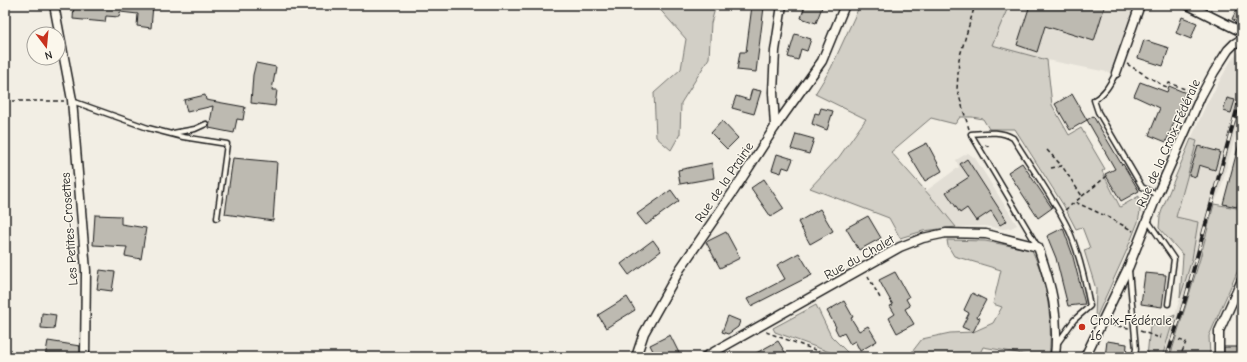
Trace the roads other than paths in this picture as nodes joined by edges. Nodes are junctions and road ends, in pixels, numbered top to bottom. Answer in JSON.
{"nodes":[{"id":1,"x":54,"y":5,"type":"edge"},
{"id":2,"x":782,"y":5,"type":"edge"},
{"id":3,"x":845,"y":5,"type":"edge"},
{"id":4,"x":1140,"y":5,"type":"edge"},
{"id":5,"x":1192,"y":6,"type":"edge"},
{"id":6,"x":1242,"y":32,"type":"edge"},
{"id":7,"x":1242,"y":39,"type":"edge"},
{"id":8,"x":1116,"y":73,"type":"joint"},
{"id":9,"x":72,"y":100,"type":"junction"},
{"id":10,"x":206,"y":124,"type":"dead end"},
{"id":11,"x":775,"y":126,"type":"junction"},
{"id":12,"x":170,"y":134,"type":"junction"},
{"id":13,"x":1157,"y":195,"type":"junction"},
{"id":14,"x":217,"y":218,"type":"dead end"},
{"id":15,"x":1147,"y":220,"type":"junction"},
{"id":16,"x":1038,"y":247,"type":"junction"},
{"id":17,"x":1129,"y":266,"type":"junction"},
{"id":18,"x":1242,"y":280,"type":"edge"},
{"id":19,"x":1168,"y":304,"type":"dead end"},
{"id":20,"x":1056,"y":345,"type":"junction"},
{"id":21,"x":85,"y":357,"type":"edge"},
{"id":22,"x":636,"y":357,"type":"edge"},
{"id":23,"x":705,"y":357,"type":"edge"},
{"id":24,"x":1055,"y":357,"type":"edge"},
{"id":25,"x":1085,"y":357,"type":"edge"},
{"id":26,"x":1134,"y":357,"type":"edge"},
{"id":27,"x":1219,"y":357,"type":"edge"}],
"edges":[{"from":1,"to":9,"type":"street","name":"Les Petites-Crosettes"},
{"from":2,"to":11,"type":"street"},
{"from":3,"to":11,"type":"street","name":"Rue de la Prairie"},
{"from":4,"to":8,"type":"street"},
{"from":5,"to":6,"type":"street"},
{"from":7,"to":13,"type":"street","name":"Rue de la Croix-Fédérale"},
{"from":8,"to":13,"type":"lane"},
{"from":9,"to":12,"type":"lane"},
{"from":9,"to":21,"type":"street","name":"Les Petites-Crosettes"},
{"from":10,"to":12,"type":"lane"},
{"from":11,"to":22,"type":"street","name":"Rue de la Prairie"},
{"from":12,"to":14,"type":"lane"},
{"from":13,"to":15,"type":"street","name":"Rue de la Croix-Fédérale"},
{"from":15,"to":17,"type":"street","name":"Rue de la Croix-Fédérale"},
{"from":15,"to":19,"type":"lane"},
{"from":16,"to":20,"type":"street"},
{"from":16,"to":20,"type":"lane"},
{"from":16,"to":23,"type":"street","name":"Rue du Chalet"},
{"from":17,"to":25,"type":"street","name":"Rue de la Croix-Fédérale"},
{"from":17,"to":26,"type":"lane","name":"Rue de la Croix-Fédérale"},
{"from":18,"to":27,"type":"street"},
{"from":20,"to":24,"type":"street"}]}
